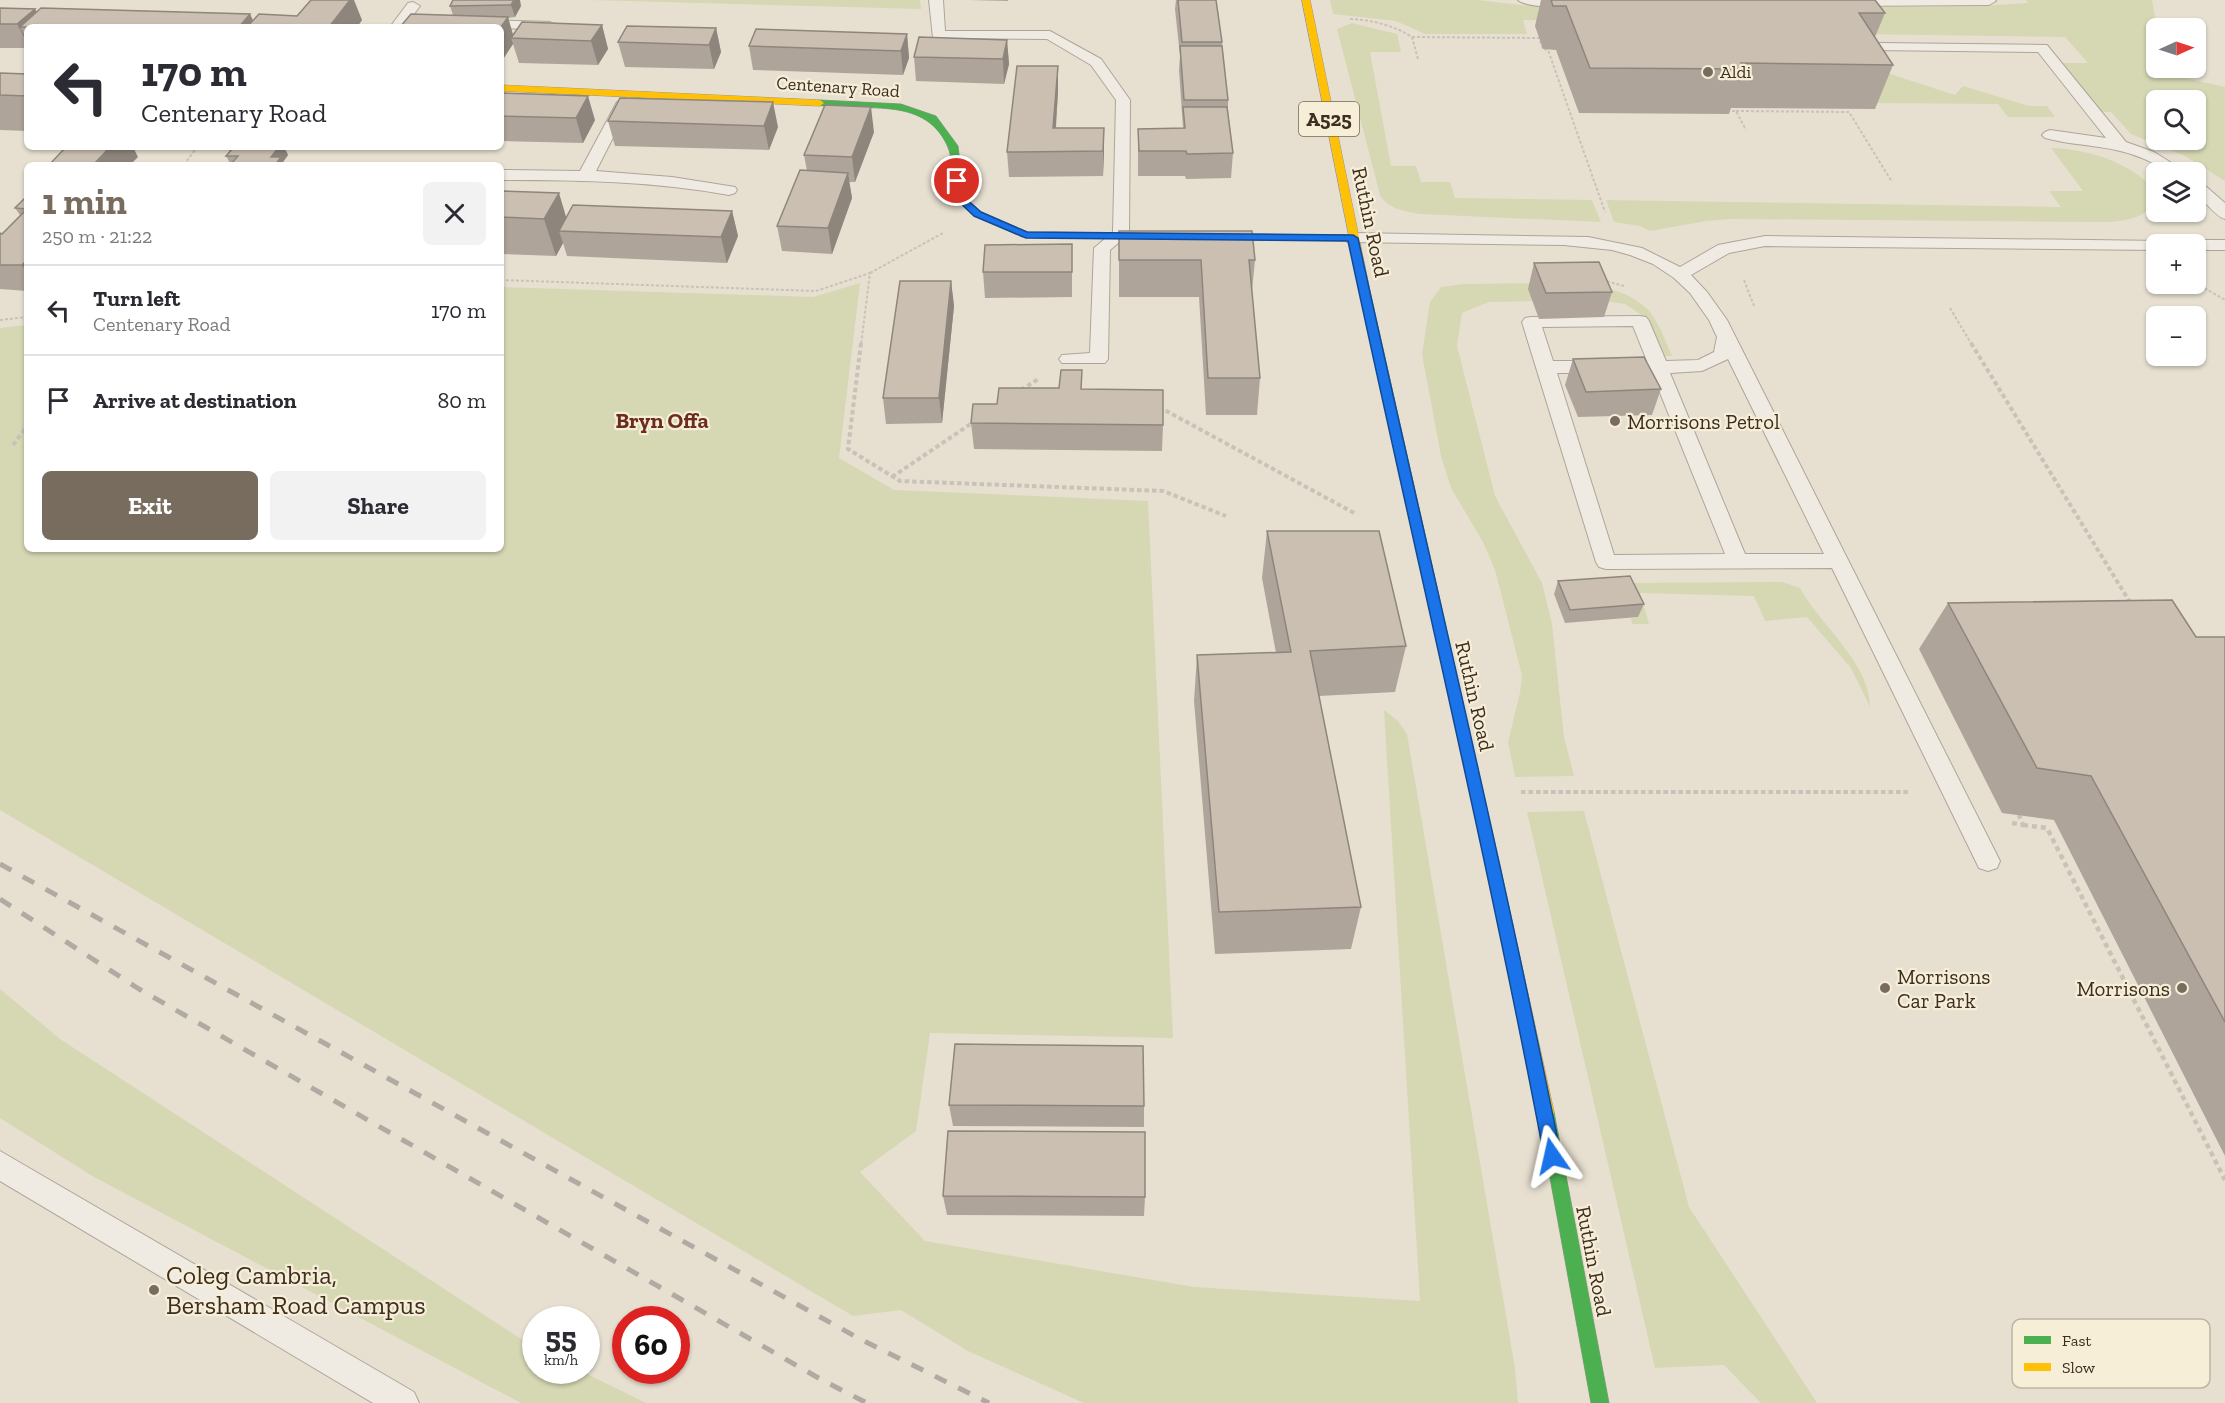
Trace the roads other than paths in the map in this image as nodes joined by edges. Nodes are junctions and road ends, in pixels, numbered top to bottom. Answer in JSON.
{"nodes":[{"id":1,"x":936,"y":0,"type":"edge"},
{"id":2,"x":1306,"y":0,"type":"edge"},
{"id":3,"x":1525,"y":0,"type":"edge"},
{"id":4,"x":1989,"y":1,"type":"edge"},
{"id":5,"x":1836,"y":2,"type":"edge"},
{"id":6,"x":1589,"y":3,"type":"edge"},
{"id":7,"x":413,"y":6,"type":"dead end"},
{"id":8,"x":424,"y":23,"type":"edge"},
{"id":9,"x":400,"y":24,"type":"edge"},
{"id":10,"x":412,"y":24,"type":"edge"},
{"id":11,"x":504,"y":25,"type":"edge"},
{"id":12,"x":559,"y":27,"type":"edge"},
{"id":13,"x":1878,"y":47,"type":"edge"},
{"id":14,"x":504,"y":88,"type":"edge"},
{"id":15,"x":629,"y":93,"type":"junction"},
{"id":16,"x":2050,"y":135,"type":"dead end"},
{"id":17,"x":2120,"y":145,"type":"junction"},
{"id":18,"x":2159,"y":162,"type":"edge"},
{"id":19,"x":504,"y":175,"type":"edge"},
{"id":20,"x":586,"y":175,"type":"junction"},
{"id":21,"x":729,"y":190,"type":"dead end"},
{"id":22,"x":2206,"y":194,"type":"edge"},
{"id":23,"x":2225,"y":214,"type":"edge"},
{"id":24,"x":1121,"y":234,"type":"junction"},
{"id":25,"x":1353,"y":238,"type":"junction"},
{"id":26,"x":2146,"y":245,"type":"edge"},
{"id":27,"x":2206,"y":245,"type":"edge"},
{"id":28,"x":2225,"y":245,"type":"edge"},
{"id":29,"x":1680,"y":274,"type":"junction"},
{"id":30,"x":1726,"y":337,"type":"junction"},
{"id":31,"x":1068,"y":359,"type":"road end"},
{"id":32,"x":1545,"y":367,"type":"junction"},
{"id":33,"x":1659,"y":367,"type":"junction"},
{"id":34,"x":1738,"y":561,"type":"junction"},
{"id":35,"x":1838,"y":561,"type":"junction"},
{"id":36,"x":1988,"y":861,"type":"dead end"},
{"id":37,"x":0,"y":1165,"type":"edge"},
{"id":38,"x":403,"y":1403,"type":"edge"},
{"id":39,"x":1600,"y":1403,"type":"edge"}],
"edges":[{"from":1,"to":24,"type":"lane"},
{"from":2,"to":25,"type":"main road","name":"Ruthin Road","number":"A525"},
{"from":3,"to":6,"type":"lane"},
{"from":4,"to":5,"type":"lane"},
{"from":7,"to":9,"type":"lane"},
{"from":8,"to":10,"type":"lane"},
{"from":11,"to":12,"type":"lane"},
{"from":13,"to":17,"type":"lane"},
{"from":14,"to":15,"type":"main road","name":"Centenary Road"},
{"from":15,"to":20,"type":"lane"},
{"from":15,"to":24,"type":"main road","name":"Centenary Road"},
{"from":16,"to":17,"type":"lane"},
{"from":17,"to":18,"type":"lane"},
{"from":19,"to":20,"type":"lane"},
{"from":20,"to":21,"type":"lane"},
{"from":22,"to":23,"type":"lane"},
{"from":24,"to":25,"type":"main road","name":"Centenary Road"},
{"from":24,"to":31,"type":"lane"},
{"from":25,"to":29,"type":"lane"},
{"from":25,"to":39,"type":"main road","name":"Ruthin Road","number":"A525"},
{"from":26,"to":29,"type":"lane"},
{"from":27,"to":28,"type":"lane"},
{"from":29,"to":30,"type":"lane"},
{"from":30,"to":33,"type":"lane"},
{"from":30,"to":35,"type":"lane"},
{"from":32,"to":33,"type":"lane"},
{"from":32,"to":33,"type":"lane"},
{"from":32,"to":34,"type":"lane"},
{"from":33,"to":34,"type":"lane"},
{"from":34,"to":35,"type":"lane"},
{"from":35,"to":36,"type":"lane"},
{"from":37,"to":38,"type":"lane"}]}
